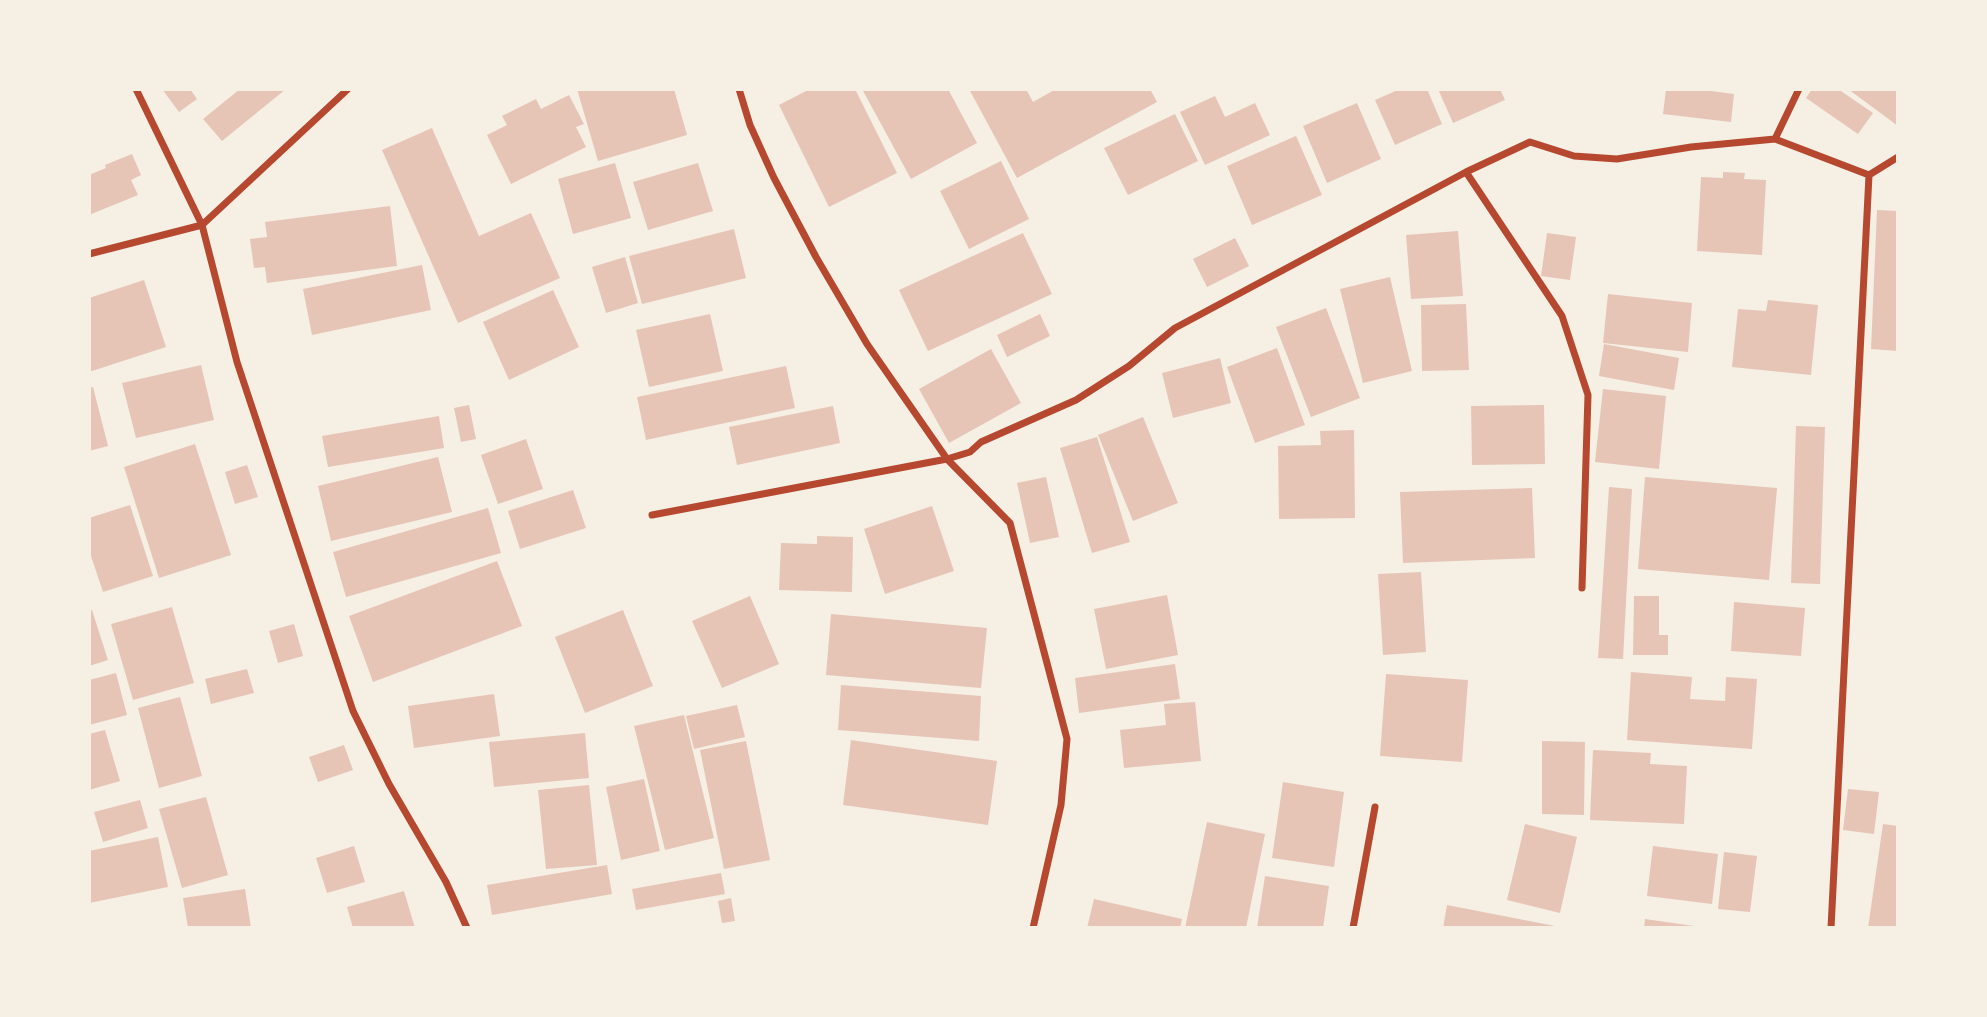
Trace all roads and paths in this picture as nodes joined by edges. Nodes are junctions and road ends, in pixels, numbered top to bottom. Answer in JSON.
{"nodes":[{"id":1,"x":136,"y":89,"type":"edge"},
{"id":2,"x":348,"y":89,"type":"edge"},
{"id":3,"x":739,"y":89,"type":"edge"},
{"id":4,"x":1799,"y":89,"type":"edge"},
{"id":5,"x":1775,"y":139,"type":"junction"},
{"id":6,"x":1898,"y":157,"type":"edge"},
{"id":7,"x":1466,"y":172,"type":"junction"},
{"id":8,"x":1869,"y":175,"type":"junction"},
{"id":9,"x":202,"y":225,"type":"junction"},
{"id":10,"x":89,"y":254,"type":"edge"},
{"id":11,"x":947,"y":460,"type":"junction"},
{"id":12,"x":652,"y":515,"type":"dead end"},
{"id":13,"x":1581,"y":587,"type":"dead end"},
{"id":14,"x":1375,"y":807,"type":"dead end"},
{"id":15,"x":467,"y":928,"type":"edge"},
{"id":16,"x":1033,"y":928,"type":"edge"},
{"id":17,"x":1353,"y":928,"type":"edge"},
{"id":18,"x":1831,"y":928,"type":"edge"}],
"edges":[{"from":1,"to":9,"type":"street"},
{"from":2,"to":9,"type":"street"},
{"from":3,"to":11,"type":"street"},
{"from":4,"to":5,"type":"street"},
{"from":5,"to":7,"type":"street"},
{"from":5,"to":8,"type":"street"},
{"from":6,"to":8,"type":"street"},
{"from":7,"to":11,"type":"street"},
{"from":7,"to":13,"type":"street"},
{"from":8,"to":18,"type":"street"},
{"from":9,"to":10,"type":"street"},
{"from":9,"to":15,"type":"street"},
{"from":11,"to":12,"type":"street"},
{"from":11,"to":16,"type":"street"},
{"from":14,"to":17,"type":"street"}]}
